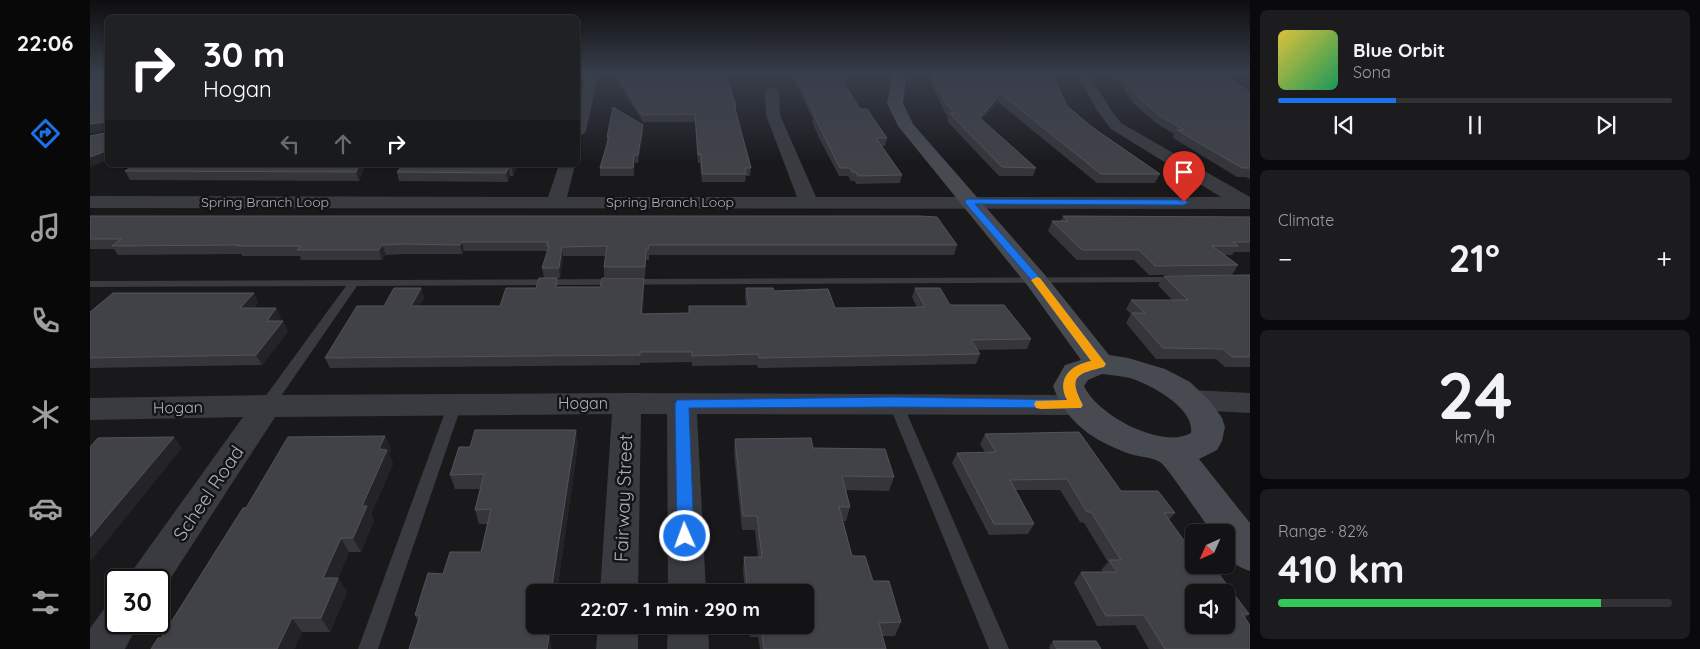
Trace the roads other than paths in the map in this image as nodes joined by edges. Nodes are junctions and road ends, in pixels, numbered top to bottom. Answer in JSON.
{"nodes":[{"id":1,"x":585,"y":103,"type":"edge"},
{"id":2,"x":773,"y":103,"type":"edge"},
{"id":3,"x":895,"y":103,"type":"edge"},
{"id":4,"x":1100,"y":103,"type":"edge"},
{"id":5,"x":580,"y":123,"type":"edge"},
{"id":6,"x":566,"y":167,"type":"edge"},
{"id":7,"x":968,"y":201,"type":"junction"},
{"id":8,"x":90,"y":202,"type":"edge"},
{"id":9,"x":556,"y":202,"type":"junction"},
{"id":10,"x":809,"y":203,"type":"junction"},
{"id":11,"x":1247,"y":203,"type":"edge"},
{"id":12,"x":1036,"y":280,"type":"junction"},
{"id":13,"x":1192,"y":280,"type":"edge"},
{"id":14,"x":354,"y":283,"type":"junction"},
{"id":15,"x":90,"y":284,"type":"edge"},
{"id":16,"x":1100,"y":364,"type":"junction"},
{"id":17,"x":1192,"y":400,"type":"junction"},
{"id":18,"x":895,"y":402,"type":"junction"},
{"id":19,"x":627,"y":403,"type":"junction"},
{"id":20,"x":1250,"y":403,"type":"edge"},
{"id":21,"x":454,"y":404,"type":"junction"},
{"id":22,"x":682,"y":404,"type":"junction"},
{"id":23,"x":268,"y":405,"type":"junction"},
{"id":24,"x":1076,"y":405,"type":"junction"},
{"id":25,"x":90,"y":409,"type":"edge"},
{"id":26,"x":1172,"y":451,"type":"junction"},
{"id":27,"x":1250,"y":553,"type":"edge"},
{"id":28,"x":156,"y":569,"type":"edge"},
{"id":29,"x":619,"y":584,"type":"edge"},
{"id":30,"x":687,"y":584,"type":"edge"},
{"id":31,"x":110,"y":634,"type":"edge"},
{"id":32,"x":618,"y":634,"type":"edge"},
{"id":33,"x":688,"y":634,"type":"edge"},
{"id":34,"x":100,"y":649,"type":"edge"},
{"id":35,"x":368,"y":649,"type":"edge"},
{"id":36,"x":617,"y":649,"type":"edge"},
{"id":37,"x":688,"y":649,"type":"edge"},
{"id":38,"x":999,"y":649,"type":"edge"}],
"edges":[{"from":1,"to":5,"type":"street"},
{"from":2,"to":10,"type":"street"},
{"from":3,"to":7,"type":"street"},
{"from":4,"to":11,"type":"street"},
{"from":6,"to":9,"type":"street"},
{"from":7,"to":10,"type":"street","name":"Spring Branch Loop"},
{"from":7,"to":11,"type":"street","name":"Spring Branch Loop"},
{"from":7,"to":12,"type":"street"},
{"from":8,"to":9,"type":"street","name":"Spring Branch Loop"},
{"from":9,"to":10,"type":"street","name":"Spring Branch Loop"},
{"from":12,"to":13,"type":"lane"},
{"from":12,"to":14,"type":"lane"},
{"from":12,"to":16,"type":"street"},
{"from":14,"to":15,"type":"lane"},
{"from":14,"to":23,"type":"lane"},
{"from":16,"to":17,"type":"street"},
{"from":16,"to":24,"type":"street"},
{"from":17,"to":20,"type":"street"},
{"from":17,"to":26,"type":"street"},
{"from":18,"to":22,"type":"street","name":"Hogan"},
{"from":18,"to":24,"type":"street","name":"Hogan"},
{"from":18,"to":38,"type":"lane"},
{"from":19,"to":21,"type":"street","name":"Hogan"},
{"from":19,"to":22,"type":"street","name":"Hogan"},
{"from":19,"to":29,"type":"street","name":"Fairway Street"},
{"from":21,"to":23,"type":"street","name":"Hogan"},
{"from":21,"to":35,"type":"lane"},
{"from":22,"to":30,"type":"street"},
{"from":23,"to":25,"type":"street","name":"Hogan"},
{"from":23,"to":28,"type":"street","name":"Scheel Road"},
{"from":24,"to":26,"type":"street"},
{"from":26,"to":27,"type":"street"},
{"from":31,"to":34,"type":"street"},
{"from":32,"to":36,"type":"street"},
{"from":33,"to":37,"type":"street"}]}
